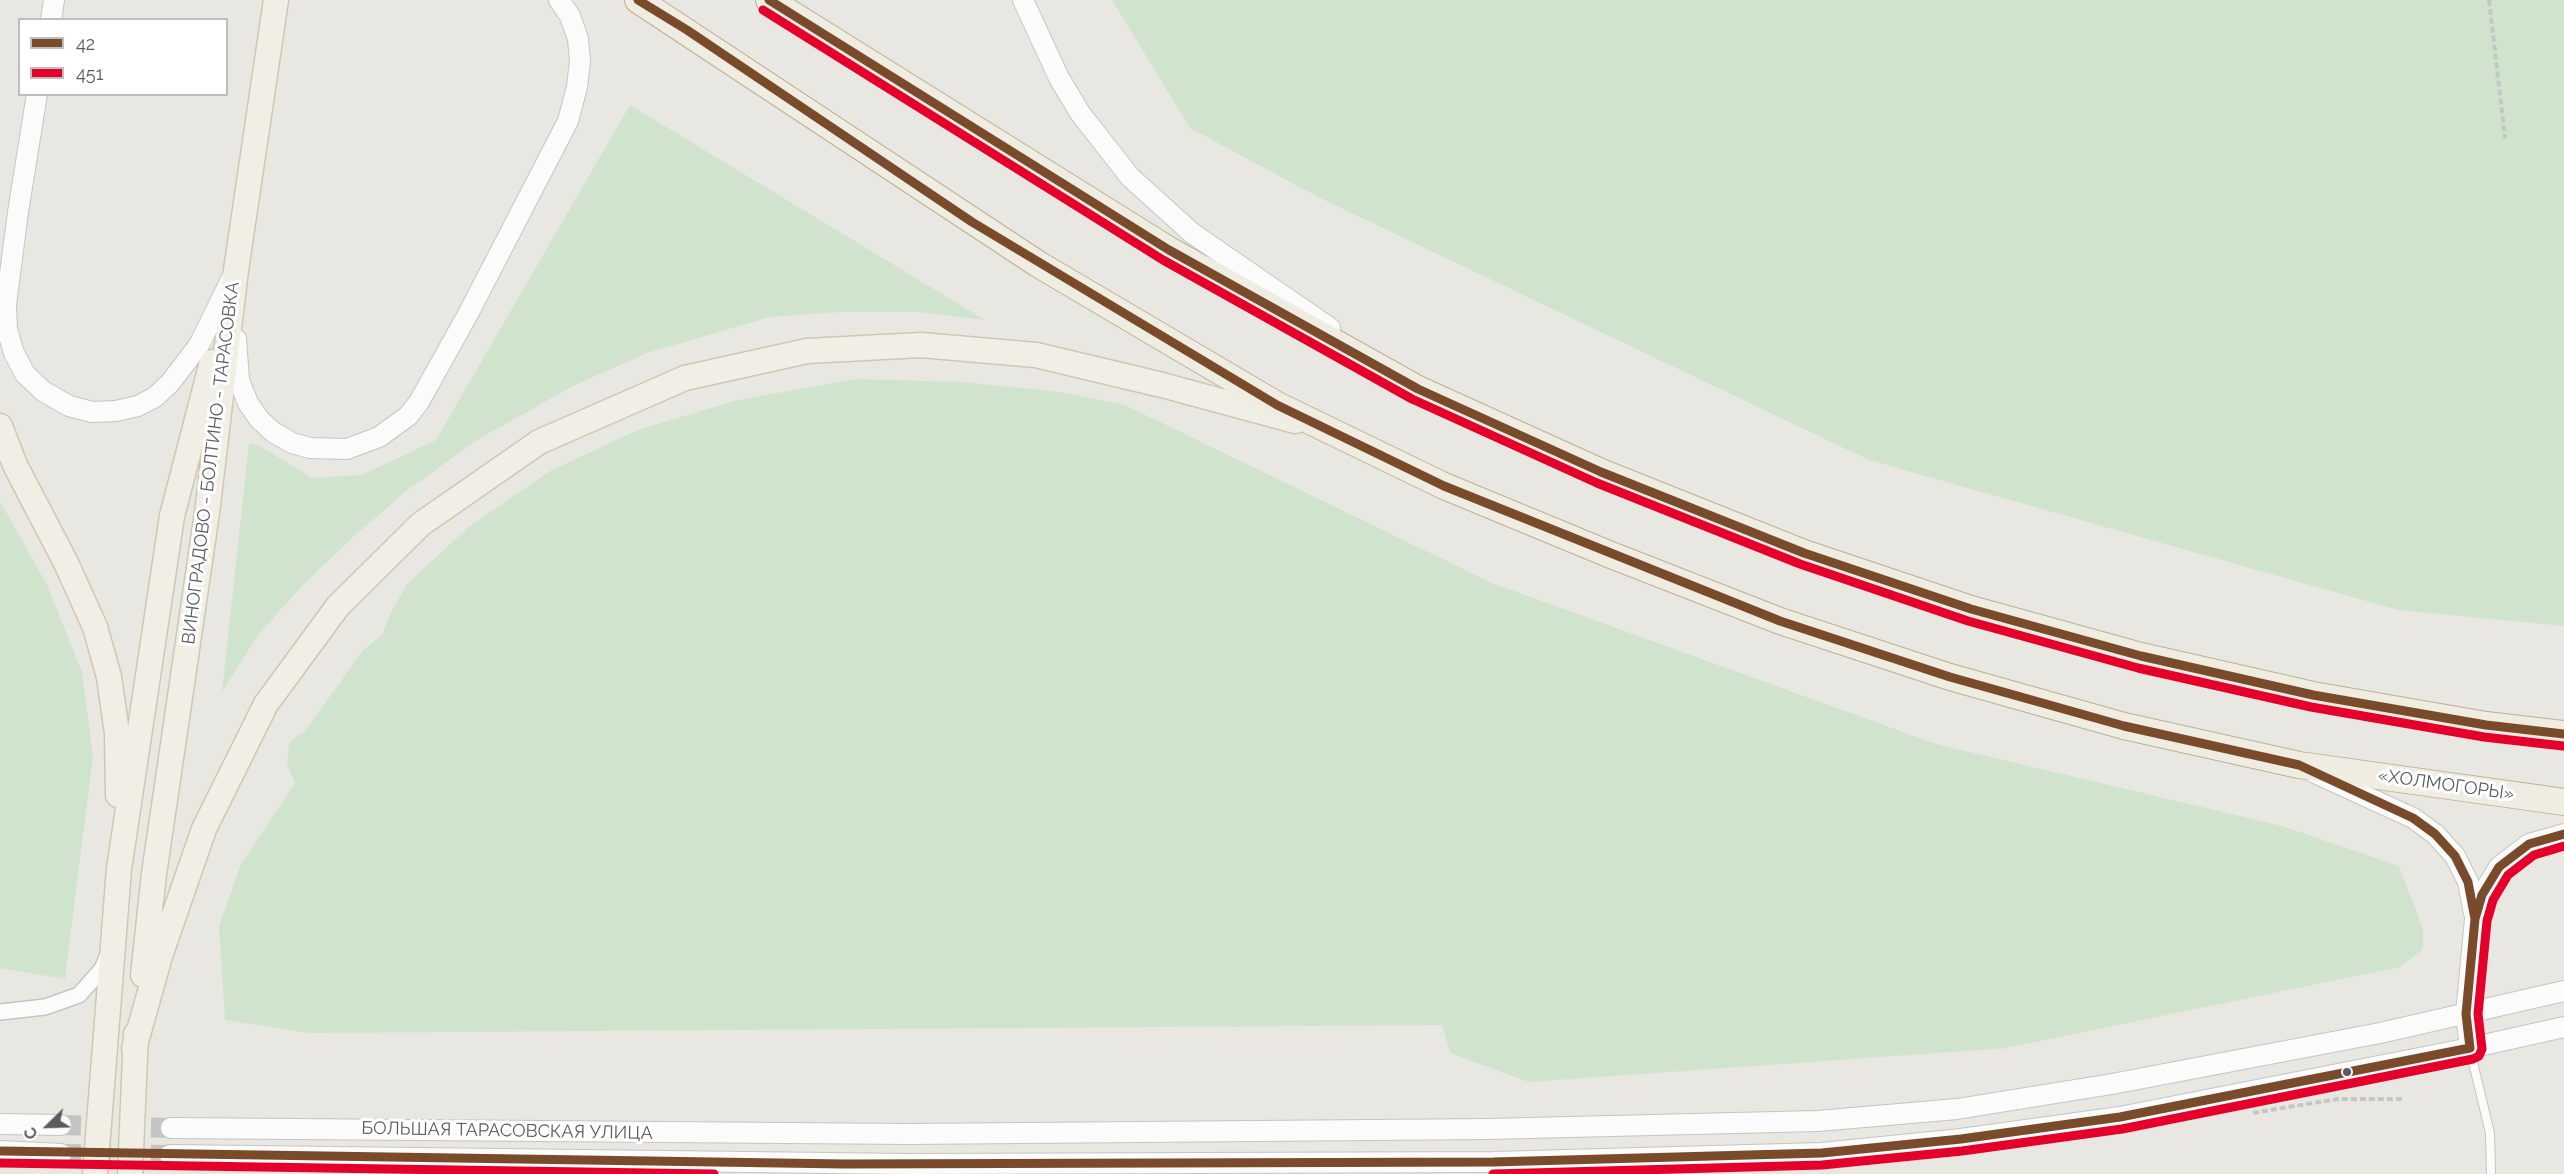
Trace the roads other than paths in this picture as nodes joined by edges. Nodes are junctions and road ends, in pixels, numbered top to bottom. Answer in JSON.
{"nodes":[{"id":1,"x":54,"y":0,"type":"edge"},
{"id":2,"x":276,"y":0,"type":"edge"},
{"id":3,"x":559,"y":0,"type":"edge"},
{"id":4,"x":638,"y":0,"type":"edge"},
{"id":5,"x":769,"y":0,"type":"edge"},
{"id":6,"x":1023,"y":0,"type":"edge"},
{"id":7,"x":51,"y":18,"type":"edge"},
{"id":8,"x":37,"y":96,"type":"edge"},
{"id":9,"x":236,"y":270,"type":"junction"},
{"id":10,"x":1418,"y":389,"type":"junction"},
{"id":11,"x":0,"y":426,"type":"edge"},
{"id":12,"x":1330,"y":430,"type":"junction"},
{"id":13,"x":2564,"y":734,"type":"edge"},
{"id":14,"x":2299,"y":765,"type":"junction"},
{"id":15,"x":2564,"y":802,"type":"edge"},
{"id":16,"x":2564,"y":834,"type":"edge"},
{"id":17,"x":119,"y":869,"type":"junction"},
{"id":18,"x":2475,"y":919,"type":"junction"},
{"id":19,"x":112,"y":944,"type":"junction"},
{"id":20,"x":2564,"y":991,"type":"edge"},
{"id":21,"x":0,"y":1012,"type":"edge"},
{"id":22,"x":2466,"y":1014,"type":"junction"},
{"id":23,"x":2564,"y":1027,"type":"edge"},
{"id":24,"x":2470,"y":1048,"type":"junction"},
{"id":25,"x":134,"y":1049,"type":"junction"},
{"id":26,"x":0,"y":1124,"type":"edge"},
{"id":27,"x":61,"y":1125,"type":"tunnel mouth"},
{"id":28,"x":171,"y":1128,"type":"tunnel mouth"},
{"id":29,"x":0,"y":1151,"type":"edge"},
{"id":30,"x":61,"y":1154,"type":"tunnel mouth"},
{"id":31,"x":170,"y":1155,"type":"tunnel mouth"},
{"id":32,"x":636,"y":1168,"type":"edge"},
{"id":33,"x":912,"y":1169,"type":"edge"},
{"id":34,"x":95,"y":1174,"type":"edge"},
{"id":35,"x":130,"y":1174,"type":"edge"},
{"id":36,"x":2491,"y":1174,"type":"edge"}],
"edges":[{"from":1,"to":7,"type":"street"},
{"from":2,"to":9,"type":"main road"},
{"from":3,"to":9,"type":"street"},
{"from":4,"to":12,"type":"highway","name":"«ХОЛМОГОРЫ»"},
{"from":5,"to":10,"type":"highway"},
{"from":6,"to":10,"type":"street"},
{"from":8,"to":9,"type":"street"},
{"from":9,"to":17,"type":"main road","name":"ВИНОГРАДОВО - БОЛТИНО - ТАРАСОВКА"},
{"from":9,"to":25,"type":"main road","name":"ВИНОГРАДОВО - БОЛТИНО - ТАРАСОВКА"},
{"from":10,"to":13,"type":"highway"},
{"from":11,"to":17,"type":"main road"},
{"from":12,"to":14,"type":"highway","name":"«ХОЛМОГОРЫ»"},
{"from":12,"to":25,"type":"main road"},
{"from":14,"to":15,"type":"highway","name":"«ХОЛМОГОРЫ»"},
{"from":14,"to":18,"type":"street"},
{"from":16,"to":18,"type":"street"},
{"from":17,"to":19,"type":"main road","name":"ВИНОГРАДОВО - БОЛТИНО - ТАРАСОВКА"},
{"from":18,"to":22,"type":"street"},
{"from":19,"to":21,"type":"street"},
{"from":19,"to":34,"type":"main road","name":"ВИНОГРАДОВО - БОЛТИНО - ТАРАСОВКА"},
{"from":20,"to":22,"type":"street","name":"БОЛЬШАЯ ТАРАСОВСКАЯ УЛИЦА"},
{"from":22,"to":24,"type":"street"},
{"from":22,"to":28,"type":"street","name":"БОЛЬШАЯ ТАРАСОВСКАЯ УЛИЦА"},
{"from":23,"to":24,"type":"street","name":"БОЛЬШАЯ ТАРАСОВСКАЯ УЛИЦА"},
{"from":24,"to":33,"type":"street","name":"БОЛЬШАЯ ТАРАСОВСКАЯ УЛИЦА"},
{"from":24,"to":36,"type":"lane"},
{"from":25,"to":35,"type":"main road","name":"ВИНОГРАДОВО - БОЛТИНО - ТАРАСОВКА"},
{"from":26,"to":27,"type":"street"},
{"from":29,"to":30,"type":"street"},
{"from":31,"to":32,"type":"street","name":"БОЛЬШАЯ ТАРАСОВСКАЯ УЛИЦА"},
{"from":32,"to":33,"type":"street","name":"БОЛЬШАЯ ТАРАСОВСКАЯ УЛИЦА"}]}
